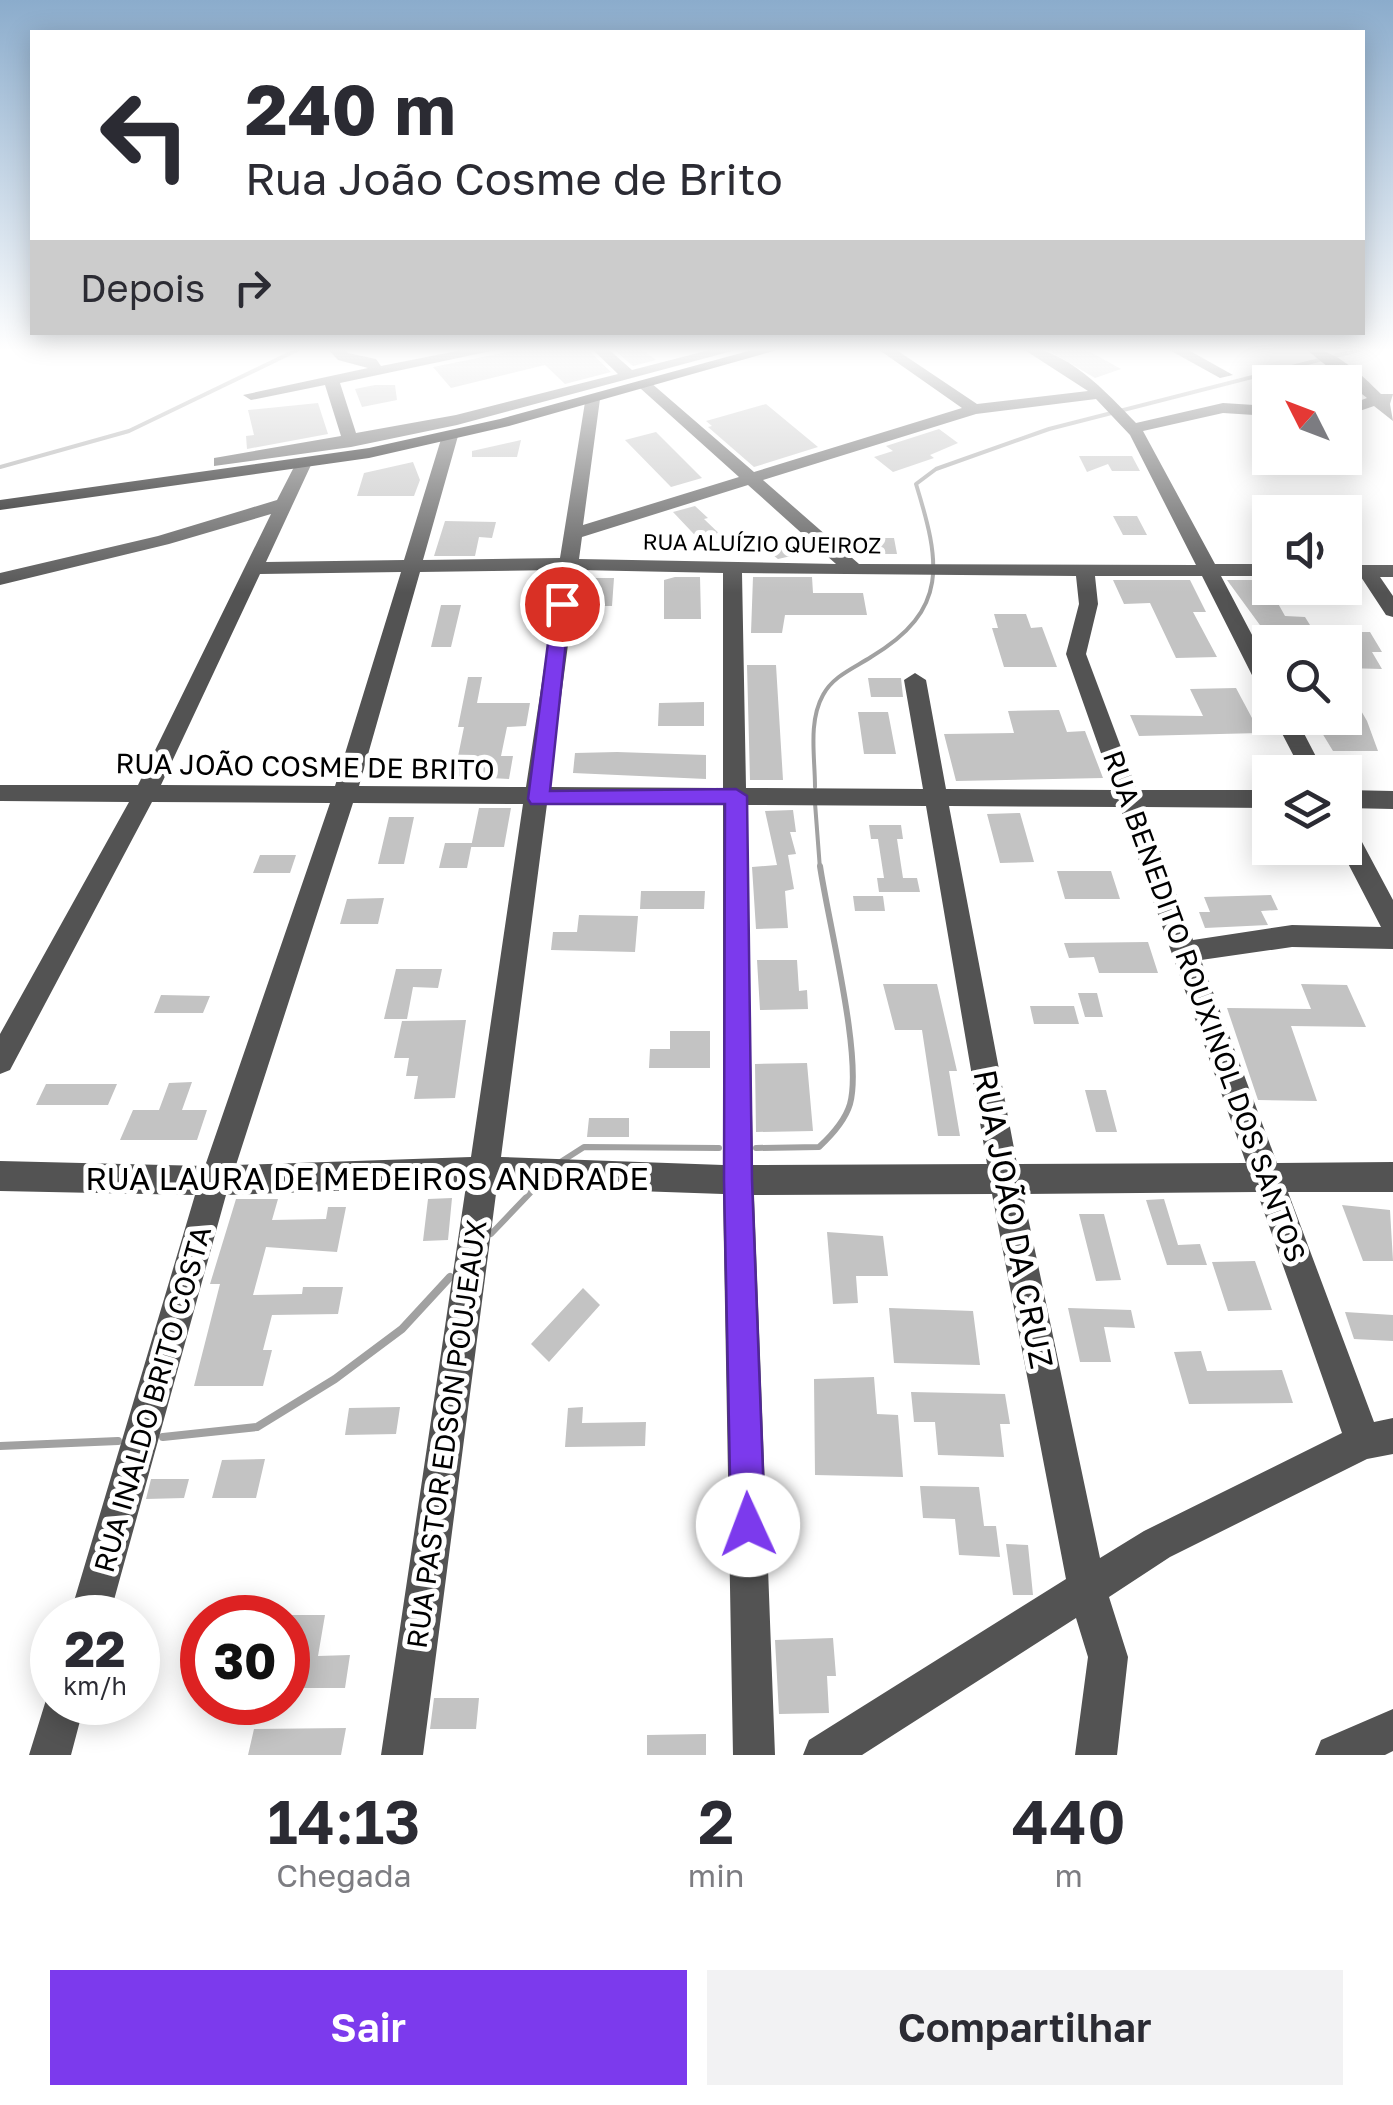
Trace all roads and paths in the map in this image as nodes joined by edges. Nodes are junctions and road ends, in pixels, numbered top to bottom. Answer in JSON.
{"nodes":[{"id":1,"x":347,"y":429,"type":"edge"},
{"id":2,"x":412,"y":429,"type":"edge"},
{"id":3,"x":477,"y":429,"type":"edge"},
{"id":4,"x":588,"y":429,"type":"edge"},
{"id":5,"x":691,"y":429,"type":"edge"},
{"id":6,"x":909,"y":429,"type":"edge"},
{"id":7,"x":1128,"y":429,"type":"edge"},
{"id":8,"x":450,"y":436,"type":"junction"},
{"id":9,"x":351,"y":442,"type":"junction"},
{"id":10,"x":220,"y":462,"type":"dead end"},
{"id":11,"x":302,"y":465,"type":"junction"},
{"id":12,"x":747,"y":479,"type":"junction"},
{"id":13,"x":284,"y":504,"type":"junction"},
{"id":14,"x":0,"y":505,"type":"edge"},
{"id":15,"x":573,"y":534,"type":"junction"},
{"id":16,"x":566,"y":564,"type":"junction"},
{"id":17,"x":408,"y":566,"type":"junction"},
{"id":18,"x":252,"y":568,"type":"junction"},
{"id":19,"x":732,"y":568,"type":"junction"},
{"id":20,"x":852,"y":568,"type":"junction"},
{"id":21,"x":1207,"y":568,"type":"junction"},
{"id":22,"x":1252,"y":569,"type":"edge"},
{"id":23,"x":1082,"y":570,"type":"junction"},
{"id":24,"x":1362,"y":571,"type":"edge"},
{"id":25,"x":1367,"y":571,"type":"junction"},
{"id":26,"x":1393,"y":571,"type":"edge"},
{"id":27,"x":0,"y":579,"type":"edge"},
{"id":28,"x":1393,"y":611,"type":"edge"},
{"id":29,"x":1252,"y":655,"type":"edge"},
{"id":30,"x":915,"y":680,"type":"dead end"},
{"id":31,"x":0,"y":793,"type":"edge"},
{"id":32,"x":345,"y":793,"type":"junction"},
{"id":33,"x":144,"y":794,"type":"junction"},
{"id":34,"x":736,"y":796,"type":"junction"},
{"id":35,"x":539,"y":799,"type":"junction"},
{"id":36,"x":934,"y":799,"type":"junction"},
{"id":37,"x":1252,"y":799,"type":"edge"},
{"id":38,"x":1362,"y":799,"type":"edge"},
{"id":39,"x":1129,"y":800,"type":"junction"},
{"id":40,"x":1393,"y":800,"type":"edge"},
{"id":41,"x":1362,"y":865,"type":"edge"},
{"id":42,"x":1393,"y":925,"type":"edge"},
{"id":43,"x":1393,"y":938,"type":"edge"},
{"id":44,"x":1186,"y":952,"type":"junction"},
{"id":45,"x":0,"y":1061,"type":"edge"},
{"id":46,"x":483,"y":1170,"type":"junction"},
{"id":47,"x":0,"y":1176,"type":"edge"},
{"id":48,"x":1268,"y":1176,"type":"junction"},
{"id":49,"x":1393,"y":1176,"type":"edge"},
{"id":50,"x":738,"y":1180,"type":"junction"},
{"id":51,"x":1005,"y":1180,"type":"junction"},
{"id":52,"x":215,"y":1181,"type":"junction"},
{"id":53,"x":1378,"y":1439,"type":"edge"},
{"id":54,"x":1088,"y":1589,"type":"junction"},
{"id":55,"x":96,"y":1595,"type":"edge"},
{"id":56,"x":58,"y":1725,"type":"edge"},
{"id":57,"x":1393,"y":1730,"type":"edge"},
{"id":58,"x":50,"y":1755,"type":"edge"},
{"id":59,"x":402,"y":1755,"type":"edge"},
{"id":60,"x":754,"y":1755,"type":"edge"},
{"id":61,"x":824,"y":1755,"type":"edge"},
{"id":62,"x":1096,"y":1755,"type":"edge"},
{"id":63,"x":1336,"y":1755,"type":"edge"}],
"edges":[{"from":1,"to":9,"type":"street"},
{"from":2,"to":9,"type":"street"},
{"from":3,"to":8,"type":"main road"},
{"from":4,"to":15,"type":"street","name":"RUA PASTOR EDSON POUJEAUX"},
{"from":5,"to":12,"type":"street"},
{"from":6,"to":12,"type":"street"},
{"from":7,"to":21,"type":"street"},
{"from":8,"to":11,"type":"main road"},
{"from":8,"to":17,"type":"street","name":"RUA INALDO BRITO COSTA"},
{"from":9,"to":10,"type":"street"},
{"from":11,"to":13,"type":"street"},
{"from":11,"to":14,"type":"main road"},
{"from":12,"to":15,"type":"street"},
{"from":12,"to":20,"type":"street"},
{"from":13,"to":18,"type":"street"},
{"from":13,"to":27,"type":"street"},
{"from":15,"to":16,"type":"street","name":"RUA PASTOR EDSON POUJEAUX"},
{"from":16,"to":17,"type":"street","name":"RUA ALUÍZIO QUEIROZ"},
{"from":16,"to":19,"type":"street","name":"RUA ALUÍZIO QUEIROZ"},
{"from":16,"to":35,"type":"street","name":"RUA PASTOR EDSON POUJEAUX"},
{"from":17,"to":18,"type":"street","name":"RUA ALUÍZIO QUEIROZ"},
{"from":17,"to":32,"type":"street","name":"RUA INALDO BRITO COSTA"},
{"from":18,"to":33,"type":"street"},
{"from":19,"to":20,"type":"street","name":"RUA ALUÍZIO QUEIROZ"},
{"from":19,"to":34,"type":"street"},
{"from":20,"to":23,"type":"street","name":"RUA ALUÍZIO QUEIROZ"},
{"from":21,"to":22,"type":"street","name":"RUA ALUÍZIO QUEIROZ"},
{"from":21,"to":23,"type":"street","name":"RUA ALUÍZIO QUEIROZ"},
{"from":21,"to":29,"type":"street"},
{"from":23,"to":39,"type":"street","name":"RUA BENEDITO ROUXINOL DOS SANTOS"},
{"from":24,"to":25,"type":"street"},
{"from":25,"to":26,"type":"street"},
{"from":25,"to":28,"type":"street"},
{"from":30,"to":36,"type":"street","name":"RUA JOÃO DA CRUZ"},
{"from":31,"to":33,"type":"street","name":"RUA JOÃO COSME DE BRITO"},
{"from":32,"to":33,"type":"street","name":"RUA JOÃO COSME DE BRITO"},
{"from":32,"to":35,"type":"street","name":"RUA JOÃO COSME DE BRITO"},
{"from":32,"to":52,"type":"street","name":"RUA INALDO BRITO COSTA"},
{"from":33,"to":45,"type":"street"},
{"from":34,"to":35,"type":"street","name":"RUA JOÃO COSME DE BRITO"},
{"from":34,"to":36,"type":"street","name":"RUA JOÃO COSME DE BRITO"},
{"from":34,"to":50,"type":"street"},
{"from":35,"to":46,"type":"street","name":"RUA PASTOR EDSON POUJEAUX"},
{"from":36,"to":39,"type":"street","name":"RUA JOÃO COSME DE BRITO"},
{"from":36,"to":51,"type":"street","name":"RUA JOÃO DA CRUZ"},
{"from":37,"to":39,"type":"street","name":"RUA JOÃO COSME DE BRITO"},
{"from":38,"to":40,"type":"street"},
{"from":39,"to":44,"type":"street","name":"RUA BENEDITO ROUXINOL DOS SANTOS"},
{"from":41,"to":42,"type":"street"},
{"from":43,"to":44,"type":"street"},
{"from":44,"to":48,"type":"street","name":"RUA BENEDITO ROUXINOL DOS SANTOS"},
{"from":46,"to":50,"type":"street","name":"RUA LAURA DE MEDEIROS ANDRADE"},
{"from":46,"to":52,"type":"street","name":"RUA LAURA DE MEDEIROS ANDRADE"},
{"from":46,"to":59,"type":"street","name":"RUA PASTOR EDSON POUJEAUX"},
{"from":47,"to":52,"type":"street","name":"RUA LAURA DE MEDEIROS ANDRADE"},
{"from":48,"to":49,"type":"street","name":"RUA LAURA DE MEDEIROS ANDRADE"},
{"from":48,"to":51,"type":"street","name":"RUA LAURA DE MEDEIROS ANDRADE"},
{"from":48,"to":53,"type":"street","name":"RUA BENEDITO ROUXINOL DOS SANTOS"},
{"from":50,"to":51,"type":"street","name":"RUA LAURA DE MEDEIROS ANDRADE"},
{"from":50,"to":60,"type":"street"},
{"from":51,"to":54,"type":"street","name":"RUA JOÃO DA CRUZ"},
{"from":52,"to":55,"type":"street","name":"RUA INALDO BRITO COSTA"},
{"from":53,"to":54,"type":"street"},
{"from":54,"to":61,"type":"street"},
{"from":54,"to":62,"type":"street","name":"RUA JOÃO DA CRUZ"},
{"from":56,"to":58,"type":"street"},
{"from":57,"to":63,"type":"street"}]}
